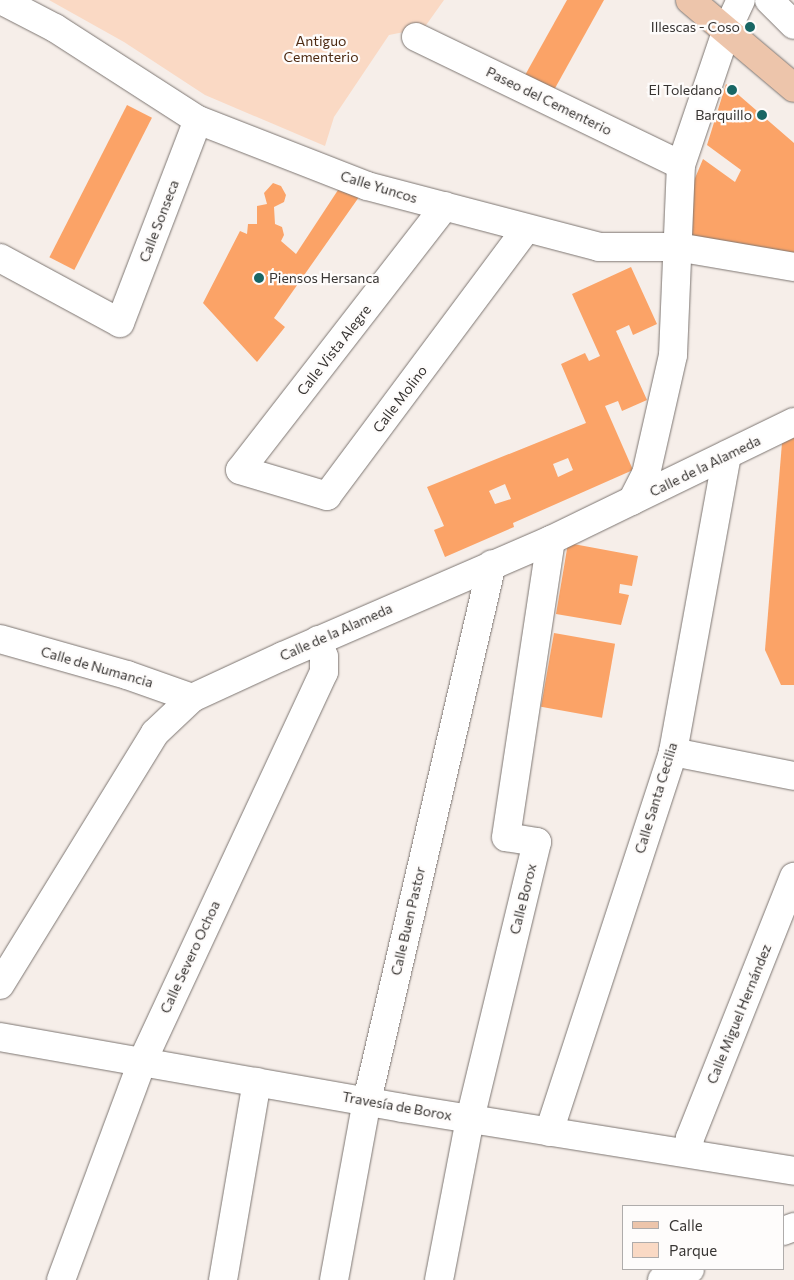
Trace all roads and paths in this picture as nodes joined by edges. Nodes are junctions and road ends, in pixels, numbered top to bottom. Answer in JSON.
{"nodes":[{"id":1,"x":1,"y":0,"type":"edge"},
{"id":2,"x":690,"y":0,"type":"edge"},
{"id":3,"x":741,"y":0,"type":"edge"},
{"id":4,"x":769,"y":0,"type":"edge"},
{"id":5,"x":794,"y":25,"type":"edge"},
{"id":6,"x":726,"y":32,"type":"junction"},
{"id":7,"x":416,"y":37,"type":"dead end"},
{"id":8,"x":794,"y":88,"type":"edge"},
{"id":9,"x":198,"y":120,"type":"junction"},
{"id":10,"x":681,"y":165,"type":"junction"},
{"id":11,"x":446,"y":206,"type":"junction"},
{"id":12,"x":526,"y":230,"type":"junction"},
{"id":13,"x":677,"y":247,"type":"junction"},
{"id":14,"x":0,"y":258,"type":"edge"},
{"id":15,"x":794,"y":267,"type":"edge"},
{"id":16,"x":794,"y":422,"type":"edge"},
{"id":17,"x":727,"y":454,"type":"junction"},
{"id":18,"x":240,"y":470,"type":"joint"},
{"id":19,"x":656,"y":480,"type":"junction"},
{"id":20,"x":551,"y":540,"type":"junction"},
{"id":21,"x":492,"y":564,"type":"junction"},
{"id":22,"x":0,"y":639,"type":"edge"},
{"id":23,"x":318,"y":640,"type":"junction"},
{"id":24,"x":192,"y":698,"type":"junction"},
{"id":25,"x":673,"y":752,"type":"junction"},
{"id":26,"x":794,"y":776,"type":"edge"},
{"id":27,"x":794,"y":877,"type":"edge"},
{"id":28,"x":0,"y":985,"type":"edge"},
{"id":29,"x":0,"y":1037,"type":"edge"},
{"id":30,"x":143,"y":1060,"type":"junction"},
{"id":31,"x":257,"y":1082,"type":"junction"},
{"id":32,"x":367,"y":1100,"type":"junction"},
{"id":33,"x":470,"y":1119,"type":"junction"},
{"id":34,"x":549,"y":1132,"type":"junction"},
{"id":35,"x":687,"y":1153,"type":"junction"},
{"id":36,"x":794,"y":1171,"type":"edge"},
{"id":37,"x":687,"y":1270,"type":"edge"},
{"id":38,"x":61,"y":1280,"type":"edge"},
{"id":39,"x":223,"y":1280,"type":"edge"},
{"id":40,"x":334,"y":1280,"type":"edge"},
{"id":41,"x":439,"y":1280,"type":"edge"},
{"id":42,"x":662,"y":1280,"type":"edge"}],
"edges":[{"from":1,"to":9,"type":"street","name":"Calle Yuncos"},
{"from":2,"to":6,"type":"main road"},
{"from":3,"to":6,"type":"street"},
{"from":4,"to":5,"type":"street"},
{"from":6,"to":8,"type":"main road"},
{"from":6,"to":10,"type":"street"},
{"from":7,"to":10,"type":"street","name":"Paseo del Cementerio"},
{"from":9,"to":11,"type":"street","name":"Calle Yuncos"},
{"from":9,"to":14,"type":"street","name":"Calle Sonseca"},
{"from":10,"to":13,"type":"street"},
{"from":11,"to":12,"type":"street","name":"Calle Yuncos"},
{"from":11,"to":18,"type":"street","name":"Calle Vista Alegre"},
{"from":12,"to":13,"type":"street","name":"Calle Yuncos"},
{"from":12,"to":18,"type":"street","name":"Calle Molino"},
{"from":13,"to":15,"type":"street","name":"Calle Yuncos"},
{"from":13,"to":19,"type":"street"},
{"from":16,"to":17,"type":"street","name":"Calle de la Alameda"},
{"from":17,"to":19,"type":"street","name":"Calle de la Alameda"},
{"from":17,"to":25,"type":"street","name":"Calle Santa Cecilia"},
{"from":19,"to":20,"type":"street","name":"Calle de la Alameda"},
{"from":20,"to":21,"type":"street","name":"Calle de la Alameda"},
{"from":20,"to":33,"type":"street","name":"Calle Borox"},
{"from":21,"to":23,"type":"street","name":"Calle de la Alameda"},
{"from":21,"to":32,"type":"street","name":"Calle Buen Pastor"},
{"from":22,"to":24,"type":"street","name":"Calle de Numancia"},
{"from":23,"to":24,"type":"street","name":"Calle de la Alameda"},
{"from":23,"to":30,"type":"street","name":"Calle Severo Ochoa"},
{"from":24,"to":28,"type":"street","name":"Calle de la Alameda"},
{"from":25,"to":26,"type":"street"},
{"from":25,"to":34,"type":"street","name":"Calle Santa Cecilia"},
{"from":27,"to":35,"type":"street","name":"Calle Miguel Hernández"},
{"from":29,"to":30,"type":"street","name":"Travesía de Borox"},
{"from":30,"to":31,"type":"street","name":"Travesía de Borox"},
{"from":30,"to":38,"type":"street","name":"Calle Severo Ochoa"},
{"from":31,"to":32,"type":"street","name":"Travesía de Borox"},
{"from":31,"to":39,"type":"street"},
{"from":32,"to":33,"type":"street","name":"Travesía de Borox"},
{"from":32,"to":40,"type":"street","name":"Calle Buen Pastor"},
{"from":33,"to":34,"type":"street","name":"Travesía de Borox"},
{"from":33,"to":41,"type":"street","name":"Calle Borox"},
{"from":34,"to":35,"type":"street","name":"Travesía de Borox"},
{"from":35,"to":36,"type":"street","name":"Travesía de Borox"},
{"from":37,"to":42,"type":"street"}]}
